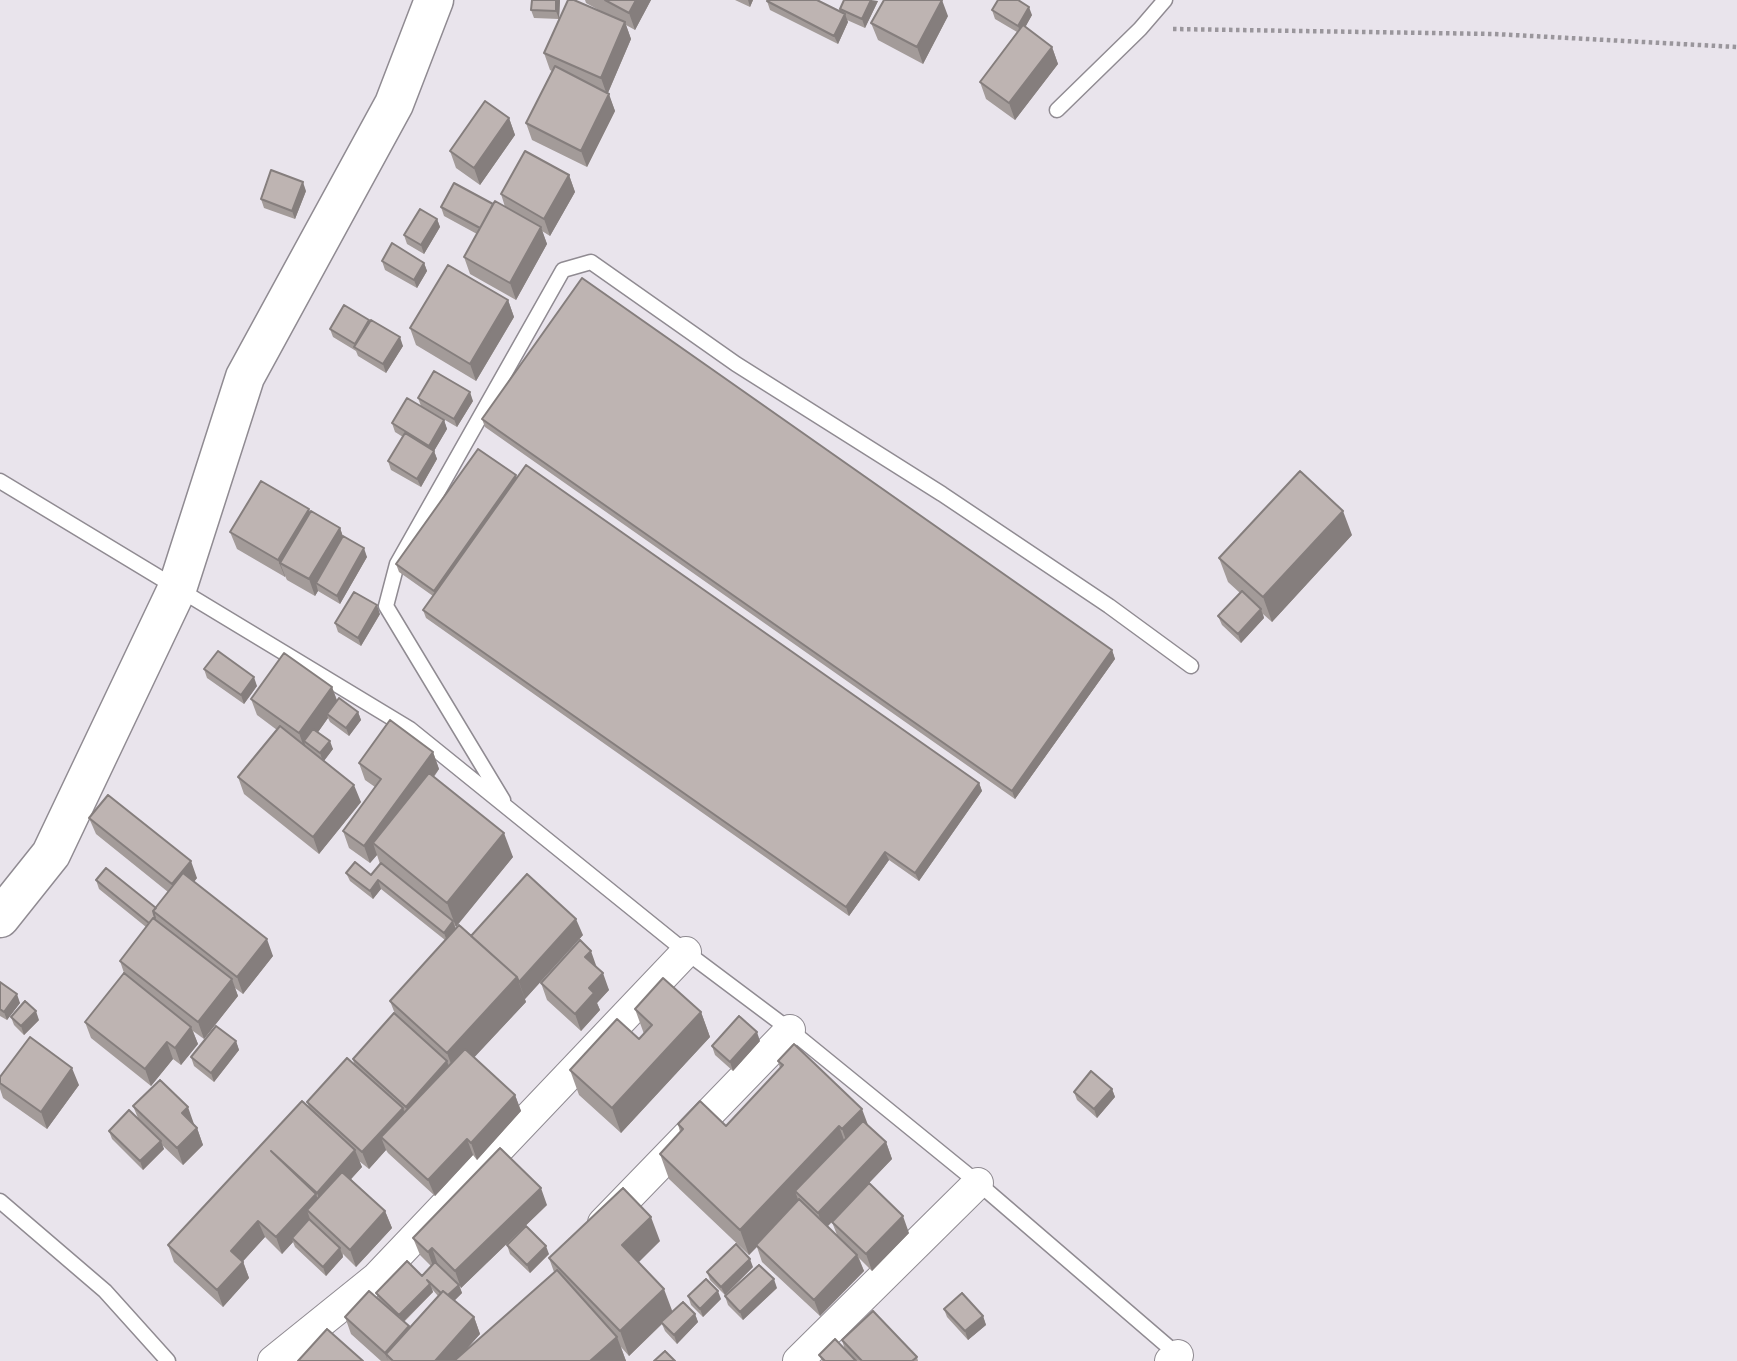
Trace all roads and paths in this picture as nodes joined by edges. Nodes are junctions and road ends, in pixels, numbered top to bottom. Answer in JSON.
{"nodes":[{"id":1,"x":434,"y":0,"type":"edge"},
{"id":2,"x":1165,"y":0,"type":"edge"},
{"id":3,"x":1140,"y":29,"type":"junction"},
{"id":4,"x":1737,"y":47,"type":"edge"},
{"id":5,"x":1057,"y":110,"type":"dead end"},
{"id":6,"x":0,"y":481,"type":"edge"},
{"id":7,"x":177,"y":589,"type":"junction"},
{"id":8,"x":1191,"y":666,"type":"dead end"},
{"id":9,"x":509,"y":810,"type":"junction"},
{"id":10,"x":0,"y":918,"type":"edge"},
{"id":11,"x":686,"y":952,"type":"junction"},
{"id":12,"x":790,"y":1030,"type":"junction"},
{"id":13,"x":978,"y":1183,"type":"junction"},
{"id":14,"x":0,"y":1201,"type":"edge"},
{"id":15,"x":586,"y":1241,"type":"edge"},
{"id":16,"x":1178,"y":1359,"type":"edge"},
{"id":17,"x":168,"y":1361,"type":"edge"},
{"id":18,"x":273,"y":1361,"type":"edge"},
{"id":19,"x":798,"y":1361,"type":"edge"}],
"edges":[{"from":1,"to":7,"type":"street"},
{"from":2,"to":3,"type":"lane"},
{"from":3,"to":4,"type":"path"},
{"from":3,"to":5,"type":"lane"},
{"from":6,"to":7,"type":"lane"},
{"from":7,"to":9,"type":"lane"},
{"from":7,"to":10,"type":"street"},
{"from":8,"to":9,"type":"lane"},
{"from":9,"to":11,"type":"lane"},
{"from":11,"to":12,"type":"lane"},
{"from":11,"to":18,"type":"street"},
{"from":12,"to":13,"type":"lane"},
{"from":12,"to":15,"type":"street"},
{"from":13,"to":16,"type":"lane"},
{"from":13,"to":19,"type":"street"},
{"from":14,"to":17,"type":"lane"}]}
